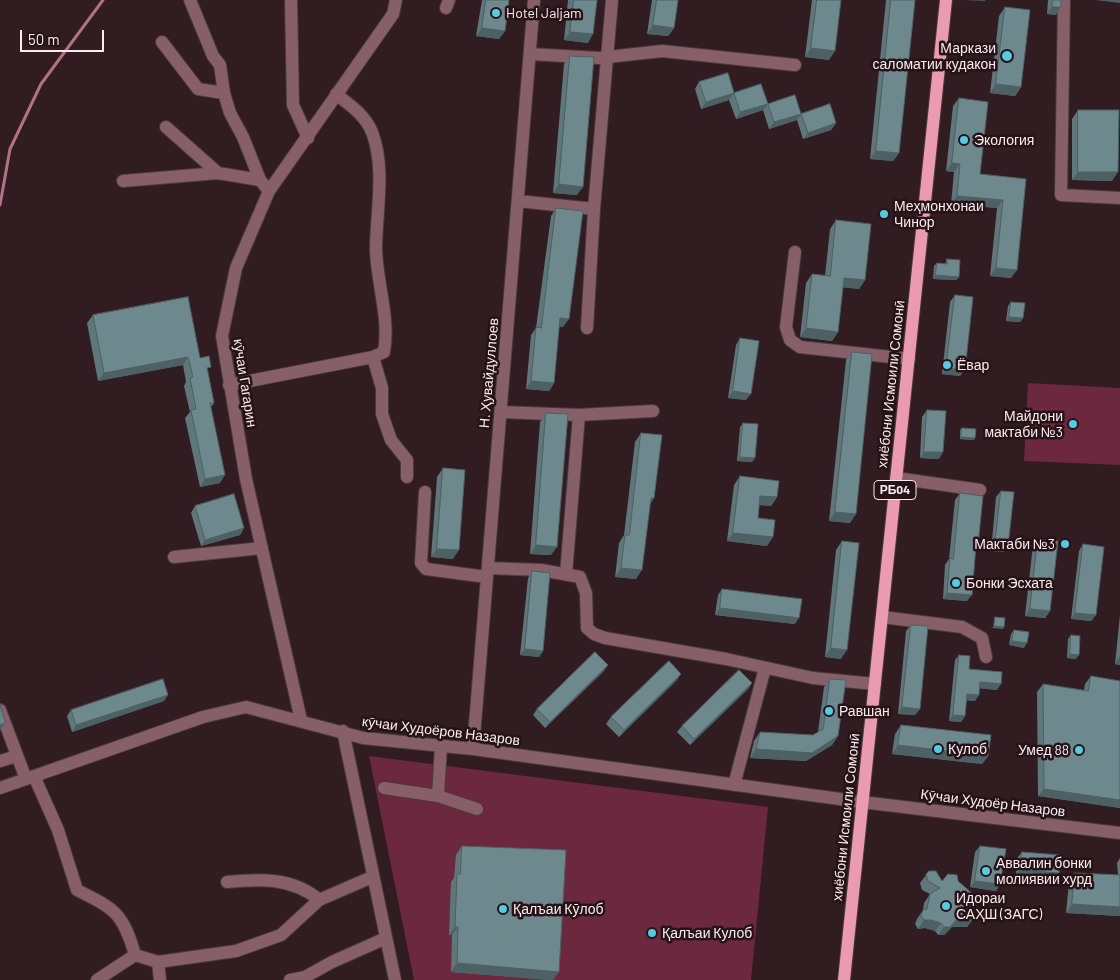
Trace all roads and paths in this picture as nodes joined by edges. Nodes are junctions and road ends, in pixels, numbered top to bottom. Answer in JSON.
{"nodes":[{"id":1,"x":190,"y":0,"type":"edge"},
{"id":2,"x":291,"y":0,"type":"edge"},
{"id":3,"x":396,"y":0,"type":"edge"},
{"id":4,"x":534,"y":0,"type":"edge"},
{"id":5,"x":612,"y":0,"type":"edge"},
{"id":6,"x":946,"y":0,"type":"edge"},
{"id":7,"x":1064,"y":0,"type":"edge"},
{"id":8,"x":162,"y":42,"type":"dead end"},
{"id":9,"x":530,"y":54,"type":"junction"},
{"id":10,"x":608,"y":57,"type":"junction"},
{"id":11,"x":795,"y":65,"type":"dead end"},
{"id":12,"x":224,"y":94,"type":"junction"},
{"id":13,"x":336,"y":94,"type":"junction"},
{"id":14,"x":166,"y":127,"type":"dead end"},
{"id":15,"x":308,"y":138,"type":"junction"},
{"id":16,"x":218,"y":173,"type":"junction"},
{"id":17,"x":260,"y":180,"type":"junction"},
{"id":18,"x":123,"y":181,"type":"dead end"},
{"id":19,"x":269,"y":191,"type":"junction"},
{"id":20,"x":1120,"y":198,"type":"edge"},
{"id":21,"x":518,"y":201,"type":"junction"},
{"id":22,"x":594,"y":208,"type":"junction"},
{"id":23,"x":795,"y":252,"type":"dead end"},
{"id":24,"x":587,"y":328,"type":"dead end"},
{"id":25,"x":373,"y":357,"type":"junction"},
{"id":26,"x":908,"y":360,"type":"junction"},
{"id":27,"x":229,"y":385,"type":"junction"},
{"id":28,"x":653,"y":411,"type":"dead end"},
{"id":29,"x":501,"y":412,"type":"junction"},
{"id":30,"x":579,"y":415,"type":"junction"},
{"id":31,"x":406,"y":476,"type":"dead end"},
{"id":32,"x":896,"y":478,"type":"junction"},
{"id":33,"x":980,"y":490,"type":"dead end"},
{"id":34,"x":425,"y":492,"type":"dead end"},
{"id":35,"x":262,"y":548,"type":"junction"},
{"id":36,"x":174,"y":557,"type":"dead end"},
{"id":37,"x":488,"y":573,"type":"junction"},
{"id":38,"x":566,"y":574,"type":"junction"},
{"id":39,"x":882,"y":617,"type":"junction"},
{"id":40,"x":986,"y":657,"type":"dead end"},
{"id":41,"x":766,"y":668,"type":"junction"},
{"id":42,"x":875,"y":684,"type":"junction"},
{"id":43,"x":0,"y":710,"type":"edge"},
{"id":44,"x":301,"y":720,"type":"junction"},
{"id":45,"x":343,"y":731,"type":"junction"},
{"id":46,"x":440,"y":746,"type":"junction"},
{"id":47,"x":473,"y":749,"type":"junction"},
{"id":48,"x":17,"y":756,"type":"junction"},
{"id":49,"x":0,"y":761,"type":"edge"},
{"id":50,"x":30,"y":778,"type":"junction"},
{"id":51,"x":734,"y":785,"type":"junction"},
{"id":52,"x":0,"y":788,"type":"edge"},
{"id":53,"x":384,"y":788,"type":"dead end"},
{"id":54,"x":438,"y":796,"type":"junction"},
{"id":55,"x":862,"y":802,"type":"junction"},
{"id":56,"x":477,"y":809,"type":"dead end"},
{"id":57,"x":1120,"y":833,"type":"edge"},
{"id":58,"x":372,"y":877,"type":"junction"},
{"id":59,"x":227,"y":882,"type":"dead end"},
{"id":60,"x":319,"y":900,"type":"junction"},
{"id":61,"x":386,"y":938,"type":"junction"},
{"id":62,"x":135,"y":955,"type":"junction"},
{"id":63,"x":158,"y":962,"type":"junction"},
{"id":64,"x":97,"y":980,"type":"edge"},
{"id":65,"x":160,"y":980,"type":"edge"},
{"id":66,"x":290,"y":980,"type":"edge"},
{"id":67,"x":395,"y":980,"type":"edge"},
{"id":68,"x":844,"y":980,"type":"edge"}],
"edges":[{"from":1,"to":12,"type":"street"},
{"from":2,"to":15,"type":"street"},
{"from":3,"to":13,"type":"street","name":"кӯчаи Гагарин"},
{"from":4,"to":9,"type":"street","name":"Н. Ҳувайдуллоев"},
{"from":5,"to":10,"type":"street"},
{"from":6,"to":26,"type":"main road","name":"хиёбони Исмоили Сомонӣ","number":"РБ04"},
{"from":7,"to":20,"type":"street"},
{"from":8,"to":12,"type":"street"},
{"from":9,"to":10,"type":"street"},
{"from":9,"to":21,"type":"street","name":"Н. Ҳувайдуллоев"},
{"from":10,"to":11,"type":"street"},
{"from":10,"to":22,"type":"street"},
{"from":12,"to":17,"type":"street"},
{"from":13,"to":15,"type":"street","name":"кӯчаи Гагарин"},
{"from":13,"to":25,"type":"street"},
{"from":14,"to":16,"type":"street"},
{"from":15,"to":19,"type":"street","name":"кӯчаи Гагарин"},
{"from":16,"to":17,"type":"street"},
{"from":16,"to":18,"type":"street"},
{"from":17,"to":19,"type":"street"},
{"from":19,"to":27,"type":"street","name":"кӯчаи Гагарин"},
{"from":21,"to":22,"type":"street"},
{"from":21,"to":29,"type":"street","name":"Н. Ҳувайдуллоев"},
{"from":22,"to":24,"type":"street"},
{"from":23,"to":26,"type":"street"},
{"from":25,"to":27,"type":"street"},
{"from":25,"to":31,"type":"street"},
{"from":26,"to":32,"type":"main road","name":"хиёбони Исмоили Сомонӣ","number":"РБ04"},
{"from":27,"to":35,"type":"street","name":"кӯчаи Гагарин"},
{"from":28,"to":30,"type":"street"},
{"from":29,"to":30,"type":"street"},
{"from":29,"to":37,"type":"street","name":"Н. Ҳувайдуллоев"},
{"from":30,"to":38,"type":"street"},
{"from":32,"to":33,"type":"street"},
{"from":32,"to":39,"type":"main road","name":"хиёбони Исмоили Сомонӣ","number":"РБ04"},
{"from":34,"to":37,"type":"street"},
{"from":35,"to":36,"type":"street"},
{"from":35,"to":44,"type":"street","name":"кӯчаи Гагарин"},
{"from":37,"to":38,"type":"street"},
{"from":37,"to":47,"type":"street","name":"Н. Ҳувайдуллоев"},
{"from":38,"to":41,"type":"street"},
{"from":39,"to":40,"type":"street"},
{"from":39,"to":42,"type":"main road","name":"хиёбони Исмоили Сомонӣ","number":"РБ04"},
{"from":41,"to":42,"type":"street"},
{"from":41,"to":51,"type":"street"},
{"from":42,"to":55,"type":"main road","name":"хиёбони Исмоили Сомонӣ","number":"РБ04"},
{"from":43,"to":48,"type":"street"},
{"from":44,"to":45,"type":"street","name":"кӯчаи Худоёров Назаров"},
{"from":44,"to":50,"type":"street","name":"кӯчаи Худоёров Назаров"},
{"from":45,"to":46,"type":"street","name":"кӯчаи Худоёров Назаров"},
{"from":45,"to":58,"type":"street"},
{"from":46,"to":47,"type":"street","name":"кӯчаи Худоёров Назаров"},
{"from":46,"to":54,"type":"street"},
{"from":47,"to":51,"type":"street","name":"кӯчаи Худоёров Назаров"},
{"from":48,"to":49,"type":"street"},
{"from":48,"to":50,"type":"street"},
{"from":50,"to":52,"type":"street","name":"кӯчаи Худоёров Назаров"},
{"from":50,"to":62,"type":"street"},
{"from":51,"to":55,"type":"street","name":"кӯчаи Худоёров Назаров"},
{"from":53,"to":54,"type":"street"},
{"from":54,"to":56,"type":"street"},
{"from":55,"to":57,"type":"street","name":"Кӯчаи Худоёр Назаров"},
{"from":55,"to":68,"type":"main road","name":"хиёбони Исмоили Сомонӣ","number":"РБ04"},
{"from":58,"to":60,"type":"street"},
{"from":58,"to":61,"type":"street"},
{"from":59,"to":60,"type":"street"},
{"from":60,"to":63,"type":"street"},
{"from":61,"to":66,"type":"street"},
{"from":61,"to":67,"type":"street"},
{"from":62,"to":63,"type":"street"},
{"from":62,"to":64,"type":"street"},
{"from":63,"to":65,"type":"street"}]}
